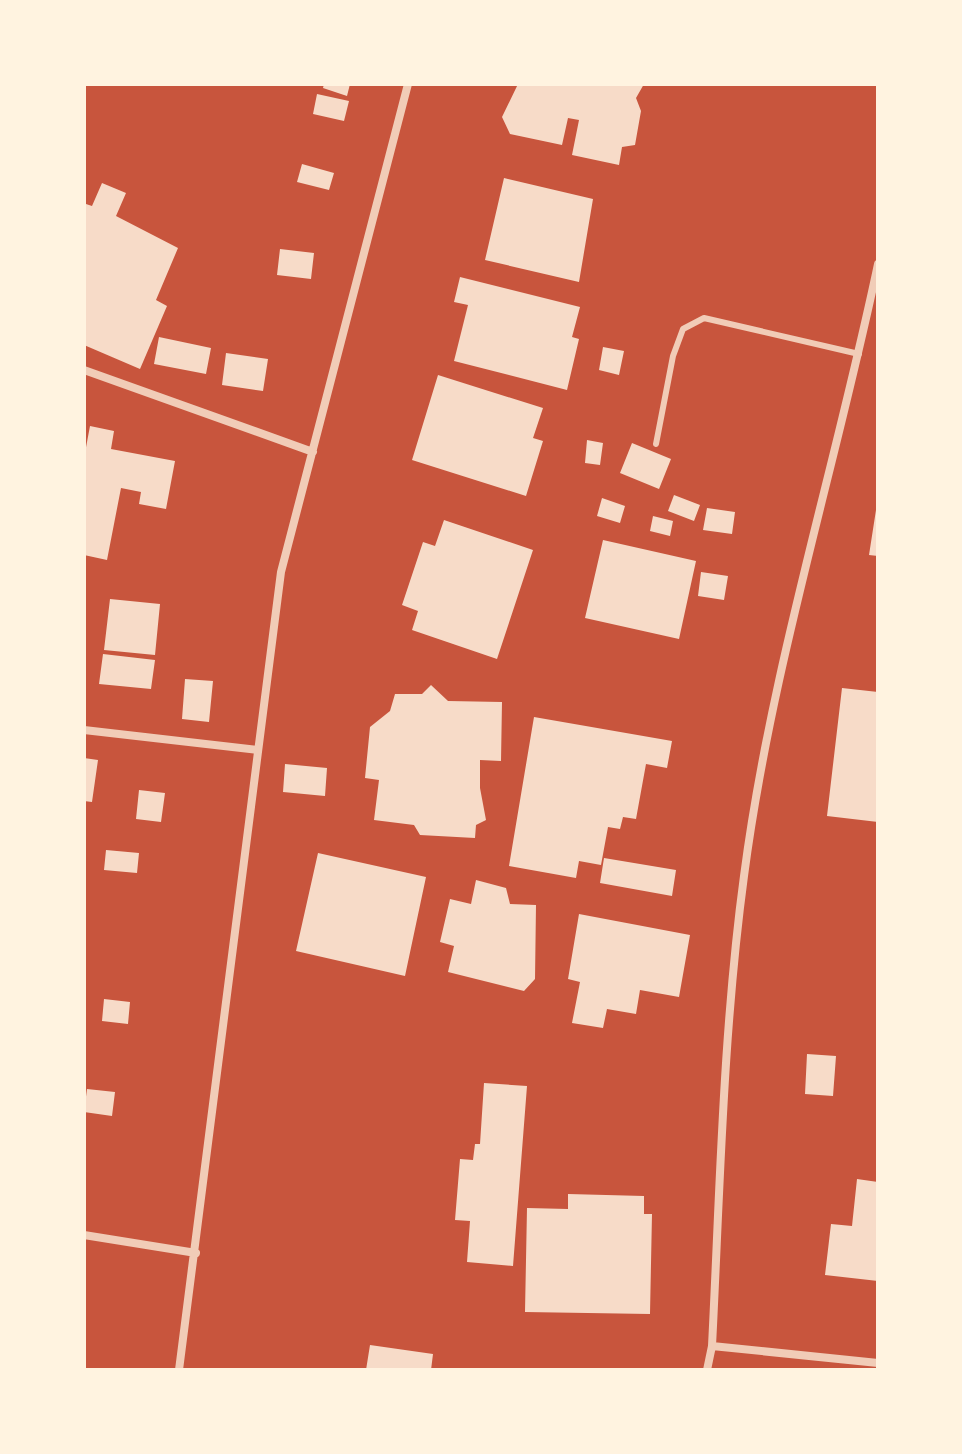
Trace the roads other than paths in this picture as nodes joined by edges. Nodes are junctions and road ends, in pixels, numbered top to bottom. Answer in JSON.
{"nodes":[{"id":1,"x":408,"y":84,"type":"edge"},
{"id":2,"x":878,"y":264,"type":"edge"},
{"id":3,"x":859,"y":354,"type":"junction"},
{"id":4,"x":84,"y":370,"type":"edge"},
{"id":5,"x":656,"y":444,"type":"dead end"},
{"id":6,"x":313,"y":452,"type":"junction"},
{"id":7,"x":84,"y":730,"type":"edge"},
{"id":8,"x":258,"y":750,"type":"junction"},
{"id":9,"x":84,"y":1235,"type":"edge"},
{"id":10,"x":196,"y":1253,"type":"junction"},
{"id":11,"x":712,"y":1346,"type":"junction"},
{"id":12,"x":878,"y":1363,"type":"edge"},
{"id":13,"x":179,"y":1370,"type":"edge"},
{"id":14,"x":707,"y":1370,"type":"edge"}],
"edges":[{"from":1,"to":6,"type":"street"},
{"from":2,"to":3,"type":"street"},
{"from":3,"to":5,"type":"lane"},
{"from":3,"to":11,"type":"street"},
{"from":4,"to":6,"type":"street"},
{"from":6,"to":8,"type":"street"},
{"from":7,"to":8,"type":"street"},
{"from":8,"to":10,"type":"street"},
{"from":9,"to":10,"type":"street"},
{"from":10,"to":13,"type":"street"},
{"from":11,"to":12,"type":"street"},
{"from":11,"to":14,"type":"street"}]}
